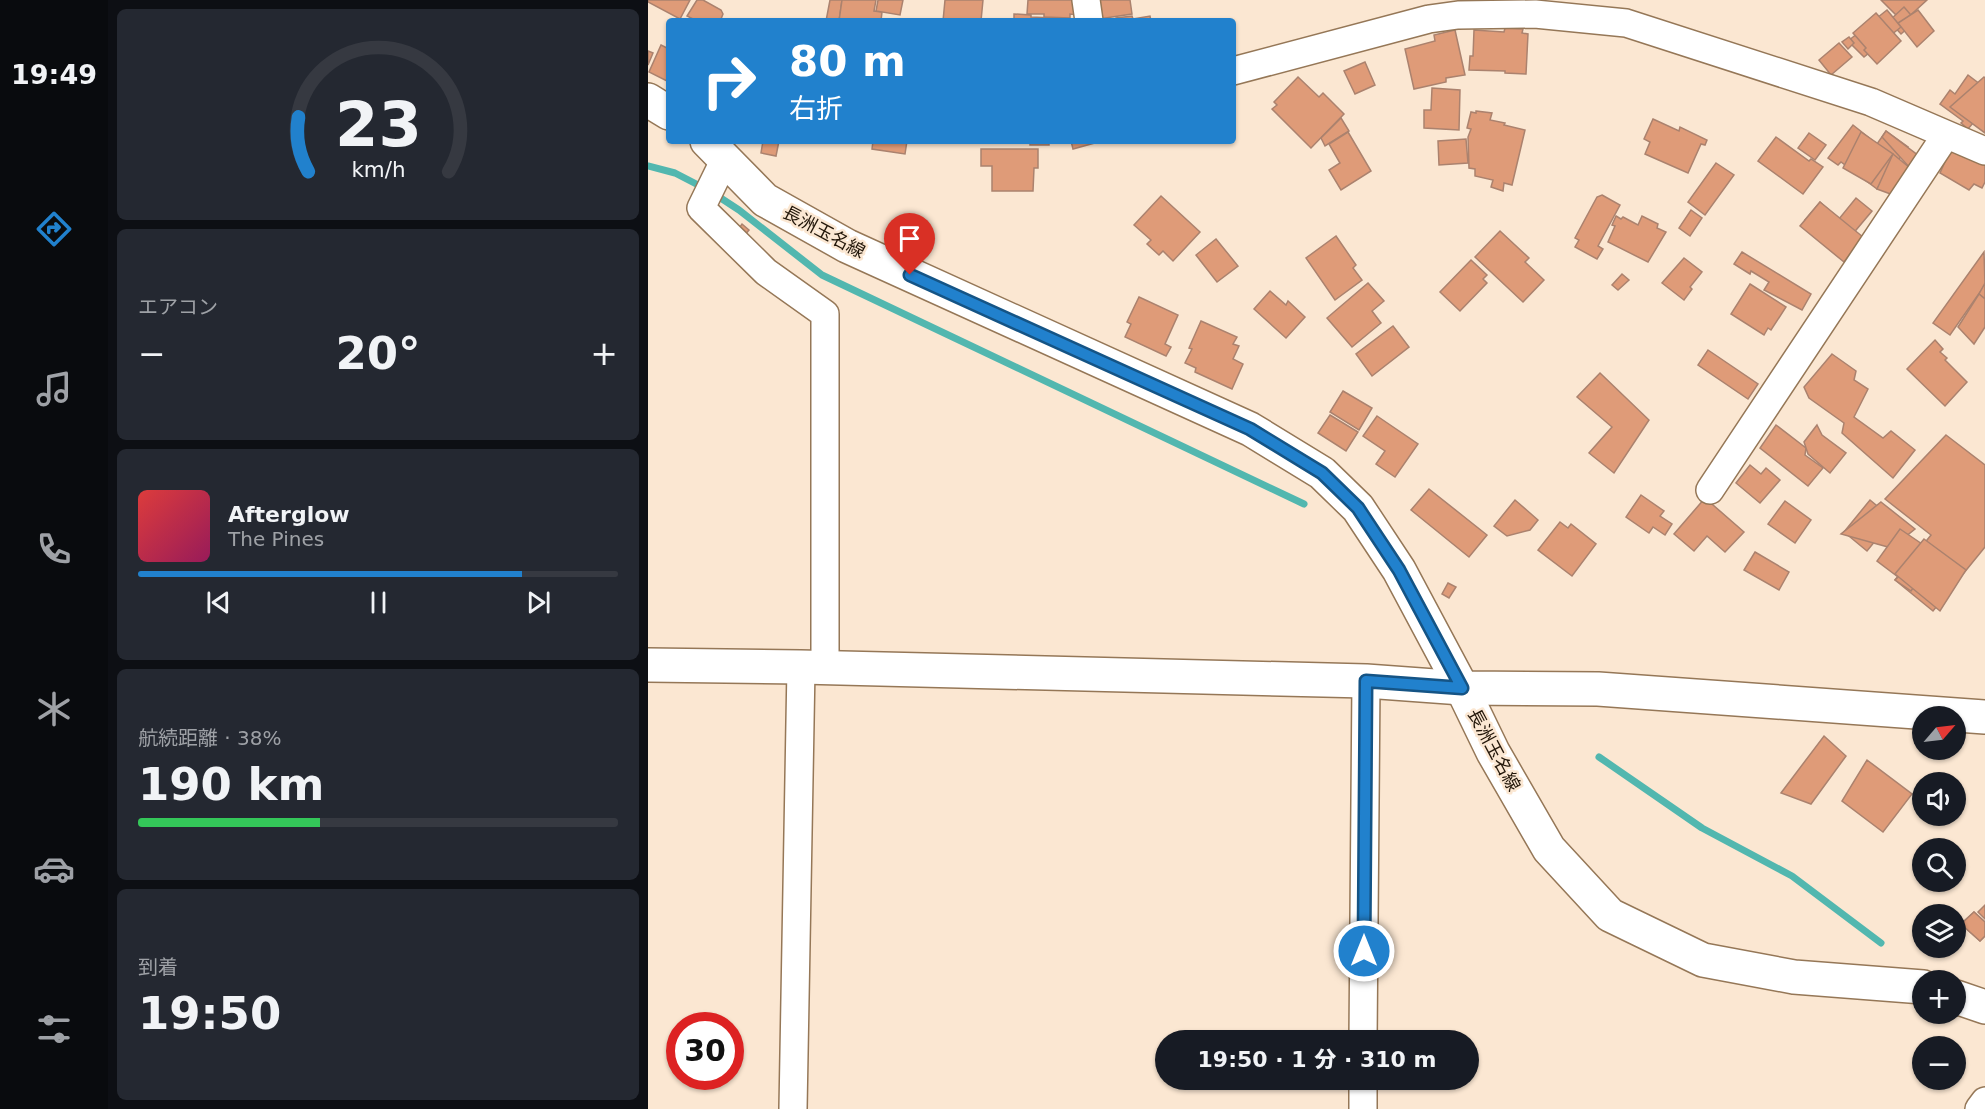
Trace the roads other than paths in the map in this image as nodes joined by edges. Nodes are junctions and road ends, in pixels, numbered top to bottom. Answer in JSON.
{"nodes":[{"id":1,"x":1086,"y":0,"type":"edge"},
{"id":2,"x":1628,"y":11,"type":"edge"},
{"id":3,"x":1089,"y":18,"type":"edge"},
{"id":4,"x":1236,"y":70,"type":"edge"},
{"id":5,"x":648,"y":100,"type":"edge"},
{"id":6,"x":666,"y":111,"type":"edge"},
{"id":7,"x":1946,"y":135,"type":"junction"},
{"id":8,"x":1985,"y":151,"type":"edge"},
{"id":9,"x":713,"y":170,"type":"edge"},
{"id":10,"x":1710,"y":490,"type":"dead end"},
{"id":11,"x":648,"y":665,"type":"edge"},
{"id":12,"x":813,"y":667,"type":"junction"},
{"id":13,"x":1366,"y":681,"type":"junction"},
{"id":14,"x":1462,"y":688,"type":"junction"},
{"id":15,"x":1985,"y":717,"type":"edge"},
{"id":16,"x":1912,"y":986,"type":"edge"},
{"id":17,"x":1966,"y":1000,"type":"edge"},
{"id":18,"x":1985,"y":1007,"type":"edge"},
{"id":19,"x":1363,"y":1030,"type":"edge"},
{"id":20,"x":1363,"y":1090,"type":"edge"},
{"id":21,"x":1985,"y":1101,"type":"edge"},
{"id":22,"x":793,"y":1109,"type":"edge"},
{"id":23,"x":1363,"y":1109,"type":"edge"},
{"id":24,"x":1979,"y":1109,"type":"edge"}],
"edges":[{"from":1,"to":3,"type":"street"},
{"from":2,"to":4,"type":"street"},
{"from":2,"to":7,"type":"street"},
{"from":5,"to":6,"type":"main road"},
{"from":7,"to":8,"type":"street"},
{"from":7,"to":10,"type":"street"},
{"from":9,"to":12,"type":"street"},
{"from":9,"to":14,"type":"main road","name":"長洲玉名線"},
{"from":11,"to":12,"type":"main road"},
{"from":12,"to":13,"type":"main road"},
{"from":12,"to":22,"type":"street"},
{"from":13,"to":14,"type":"main road"},
{"from":13,"to":19,"type":"street"},
{"from":14,"to":15,"type":"main road"},
{"from":14,"to":16,"type":"main road","name":"長洲玉名線"},
{"from":17,"to":18,"type":"main road"},
{"from":20,"to":23,"type":"street"},
{"from":21,"to":24,"type":"street"}]}
